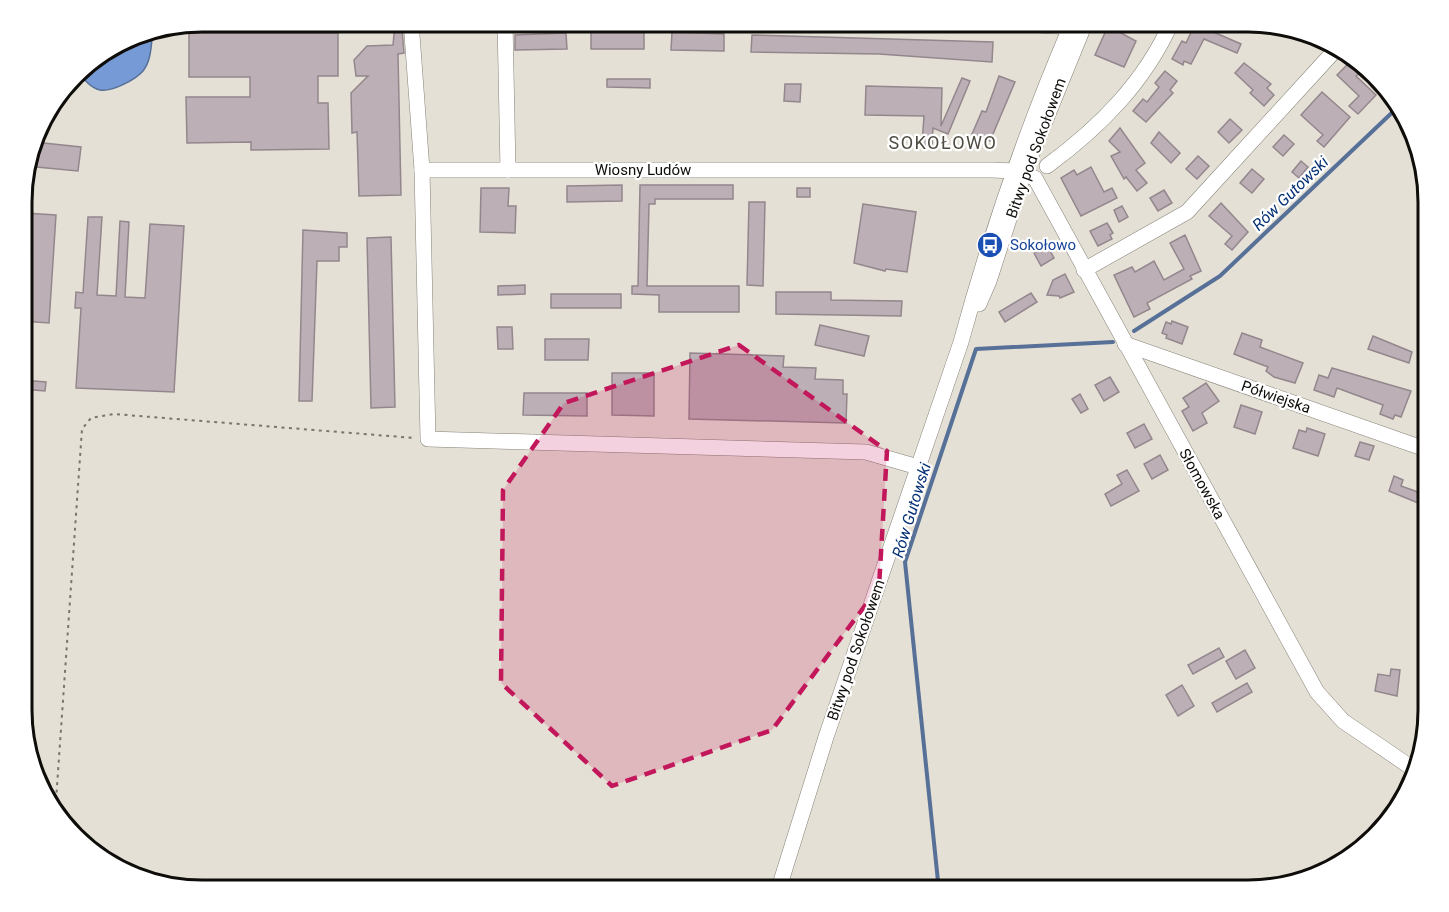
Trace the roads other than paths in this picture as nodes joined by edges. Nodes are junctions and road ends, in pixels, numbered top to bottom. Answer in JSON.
{"nodes":[{"id":1,"x":412,"y":31,"type":"edge"},
{"id":2,"x":505,"y":31,"type":"edge"},
{"id":3,"x":1074,"y":31,"type":"edge"},
{"id":4,"x":1168,"y":31,"type":"edge"},
{"id":5,"x":1332,"y":54,"type":"edge"},
{"id":6,"x":1047,"y":166,"type":"dead end"},
{"id":7,"x":422,"y":170,"type":"junction"},
{"id":8,"x":508,"y":170,"type":"junction"},
{"id":9,"x":1019,"y":172,"type":"junction"},
{"id":10,"x":1084,"y":270,"type":"junction"},
{"id":11,"x":1125,"y":344,"type":"junction"},
{"id":12,"x":1417,"y":446,"type":"edge"},
{"id":13,"x":918,"y":467,"type":"junction"},
{"id":14,"x":1408,"y":765,"type":"edge"},
{"id":15,"x":781,"y":880,"type":"edge"}],
"edges":[{"from":1,"to":7,"type":"street"},
{"from":2,"to":8,"type":"street"},
{"from":3,"to":9,"type":"street","name":"Bitwy pod Sokołowem"},
{"from":4,"to":6,"type":"street"},
{"from":5,"to":10,"type":"street"},
{"from":7,"to":8,"type":"street","name":"Wiosny Ludów"},
{"from":7,"to":13,"type":"street"},
{"from":8,"to":9,"type":"street","name":"Wiosny Ludów"},
{"from":9,"to":10,"type":"street","name":"Słomowska"},
{"from":9,"to":13,"type":"street","name":"Bitwy pod Sokołowem"},
{"from":10,"to":11,"type":"street","name":"Słomowska"},
{"from":11,"to":12,"type":"street","name":"Półwiejska"},
{"from":11,"to":14,"type":"street","name":"Słomowska"},
{"from":13,"to":15,"type":"street","name":"Bitwy pod Sokołowem"}]}
